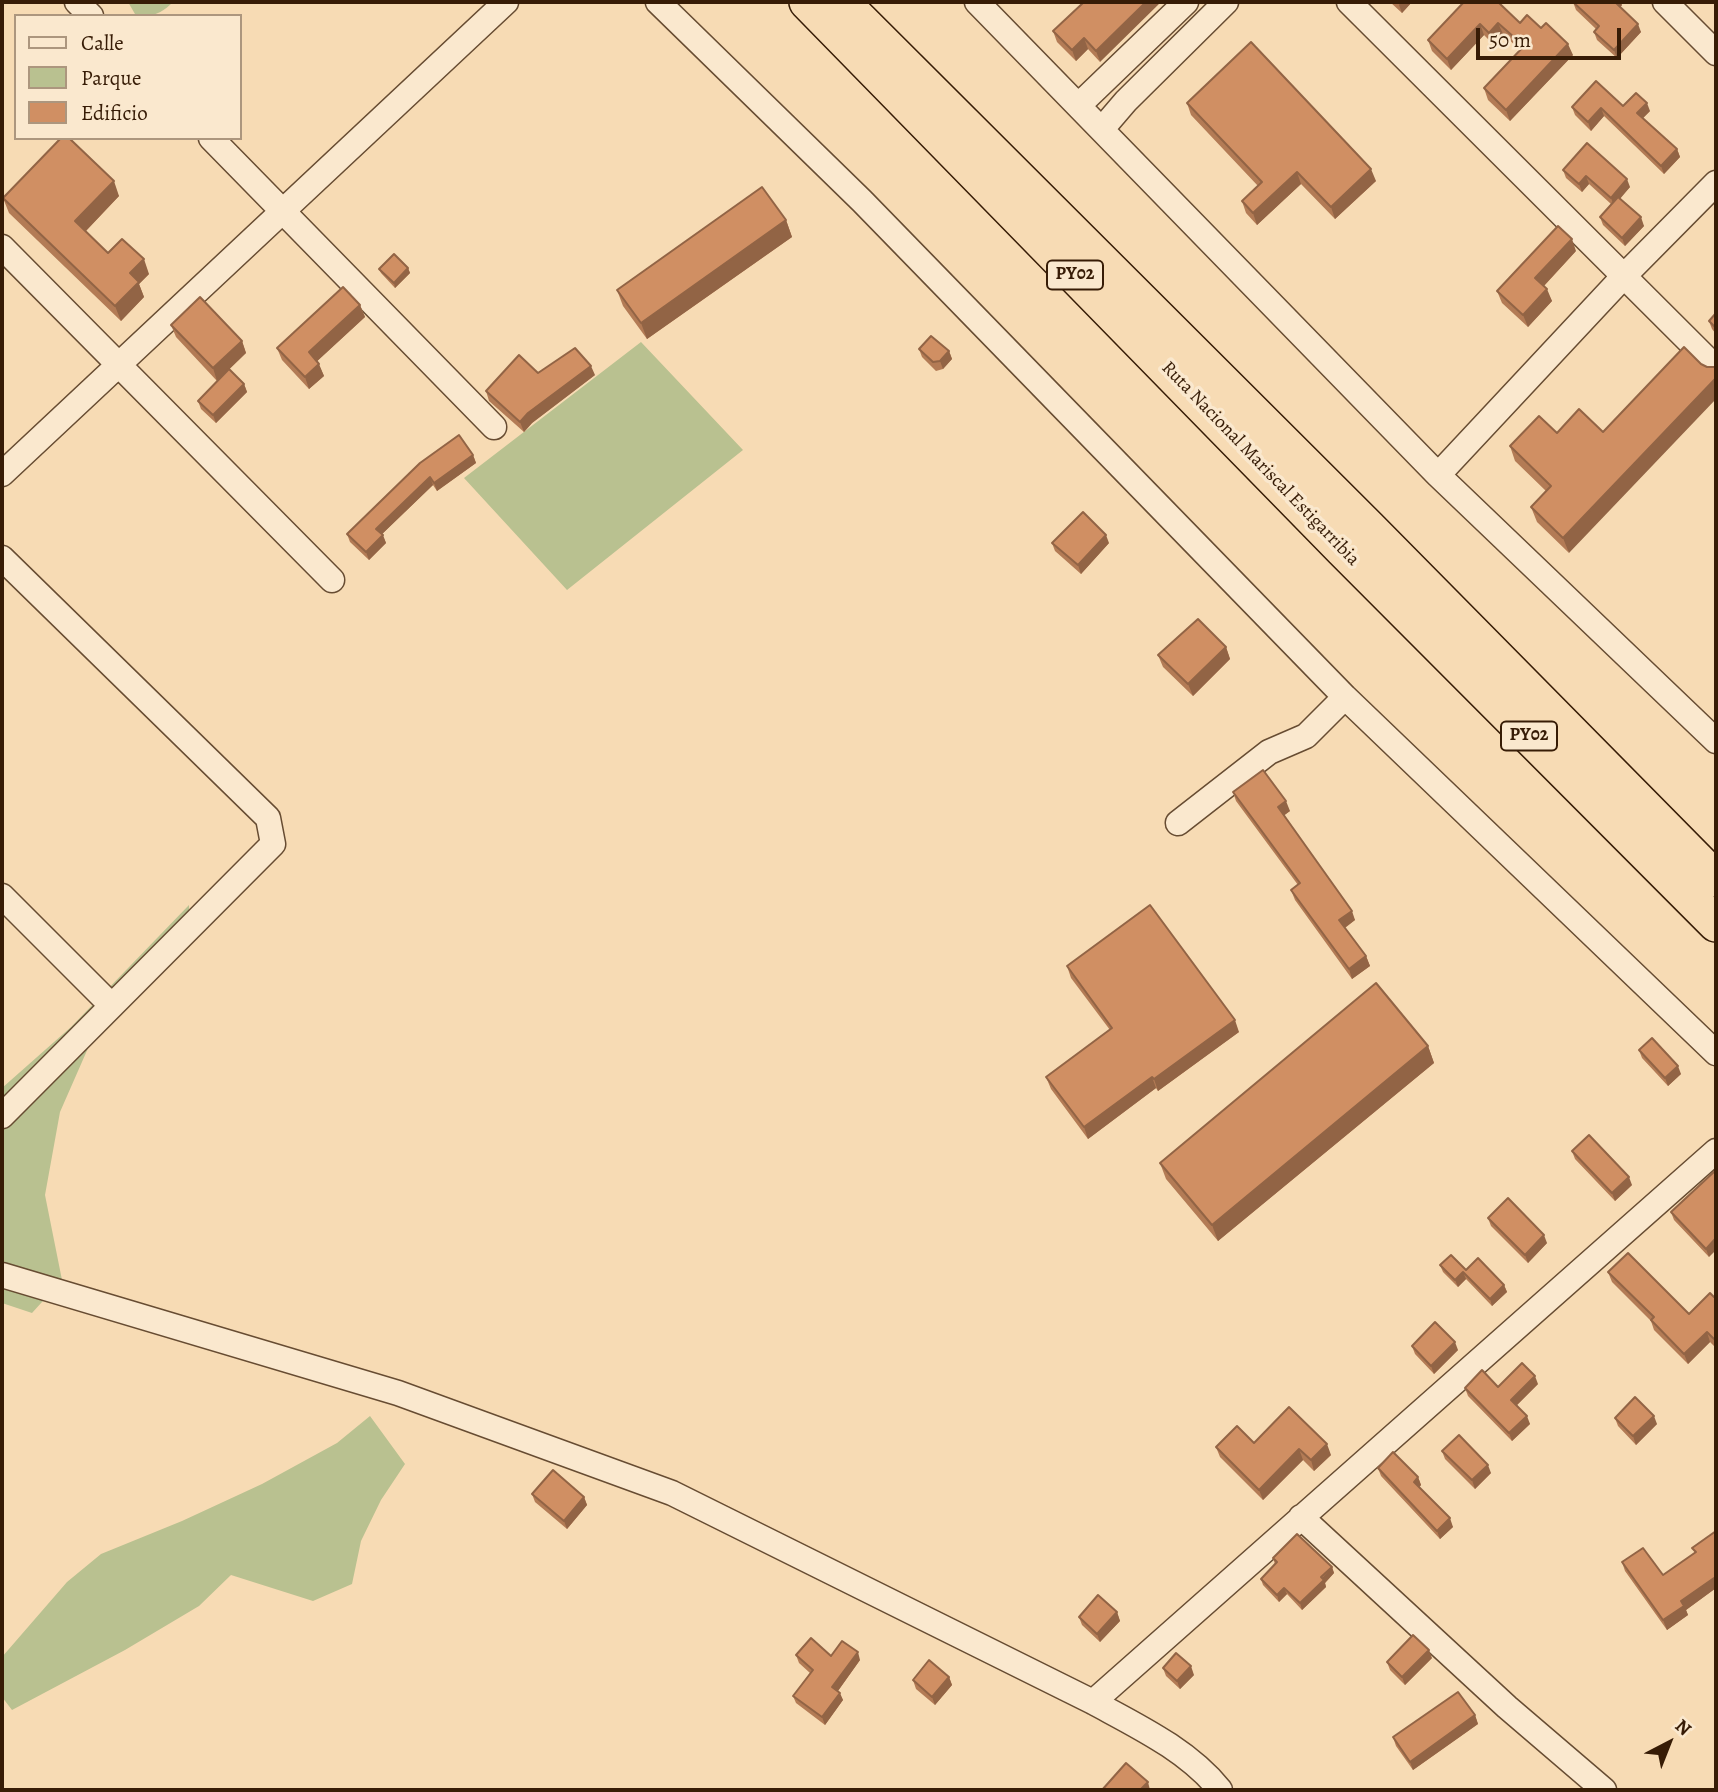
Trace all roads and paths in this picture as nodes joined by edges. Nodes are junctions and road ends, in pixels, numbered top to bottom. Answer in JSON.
{"nodes":[{"id":1,"x":506,"y":2,"type":"edge"},
{"id":2,"x":658,"y":2,"type":"edge"},
{"id":3,"x":807,"y":2,"type":"edge"},
{"id":4,"x":842,"y":2,"type":"edge"},
{"id":5,"x":977,"y":2,"type":"edge"},
{"id":6,"x":1186,"y":2,"type":"edge"},
{"id":7,"x":1226,"y":2,"type":"edge"},
{"id":8,"x":1349,"y":2,"type":"edge"},
{"id":9,"x":1665,"y":2,"type":"edge"},
{"id":10,"x":1716,"y":53,"type":"edge"},
{"id":11,"x":1079,"y":105,"type":"junction"},
{"id":12,"x":1102,"y":129,"type":"junction"},
{"id":13,"x":213,"y":140,"type":"edge"},
{"id":14,"x":1716,"y":183,"type":"edge"},
{"id":15,"x":281,"y":210,"type":"junction"},
{"id":16,"x":2,"y":247,"type":"edge"},
{"id":17,"x":1624,"y":276,"type":"junction"},
{"id":18,"x":117,"y":365,"type":"junction"},
{"id":19,"x":1716,"y":368,"type":"edge"},
{"id":20,"x":494,"y":427,"type":"dead end"},
{"id":21,"x":2,"y":474,"type":"edge"},
{"id":22,"x":1438,"y":475,"type":"junction"},
{"id":23,"x":2,"y":558,"type":"edge"},
{"id":24,"x":332,"y":580,"type":"dead end"},
{"id":25,"x":1345,"y":697,"type":"junction"},
{"id":26,"x":1716,"y":741,"type":"edge"},
{"id":27,"x":1178,"y":823,"type":"dead end"},
{"id":28,"x":1716,"y":879,"type":"edge"},
{"id":29,"x":2,"y":896,"type":"edge"},
{"id":30,"x":1716,"y":924,"type":"edge"},
{"id":31,"x":111,"y":1005,"type":"junction"},
{"id":32,"x":1716,"y":1053,"type":"edge"},
{"id":33,"x":2,"y":1116,"type":"edge"},
{"id":34,"x":1716,"y":1151,"type":"edge"},
{"id":35,"x":2,"y":1275,"type":"edge"},
{"id":36,"x":1301,"y":1517,"type":"junction"},
{"id":37,"x":1093,"y":1702,"type":"junction"},
{"id":38,"x":1220,"y":1790,"type":"edge"},
{"id":39,"x":1604,"y":1790,"type":"edge"}],
"edges":[{"from":1,"to":15,"type":"street"},
{"from":2,"to":25,"type":"street"},
{"from":3,"to":30,"type":"highway","name":"Ruta Nacional Mariscal Estigarribia","number":"PY02"},
{"from":4,"to":28,"type":"highway","name":"Ruta Nacional Mariscal Estigarribia","number":"PY02"},
{"from":5,"to":11,"type":"street"},
{"from":6,"to":11,"type":"street"},
{"from":7,"to":12,"type":"street"},
{"from":8,"to":17,"type":"street"},
{"from":9,"to":10,"type":"street"},
{"from":11,"to":12,"type":"street"},
{"from":12,"to":22,"type":"street"},
{"from":13,"to":15,"type":"street"},
{"from":14,"to":17,"type":"street"},
{"from":15,"to":18,"type":"street"},
{"from":15,"to":20,"type":"street"},
{"from":16,"to":18,"type":"street"},
{"from":17,"to":19,"type":"street"},
{"from":17,"to":22,"type":"street"},
{"from":18,"to":21,"type":"street"},
{"from":18,"to":24,"type":"street"},
{"from":22,"to":26,"type":"street"},
{"from":23,"to":31,"type":"street"},
{"from":25,"to":27,"type":"street"},
{"from":25,"to":32,"type":"street"},
{"from":29,"to":31,"type":"street"},
{"from":31,"to":33,"type":"street"},
{"from":34,"to":36,"type":"street"},
{"from":35,"to":37,"type":"street"},
{"from":36,"to":37,"type":"street"},
{"from":36,"to":39,"type":"street"},
{"from":37,"to":38,"type":"street"}]}
